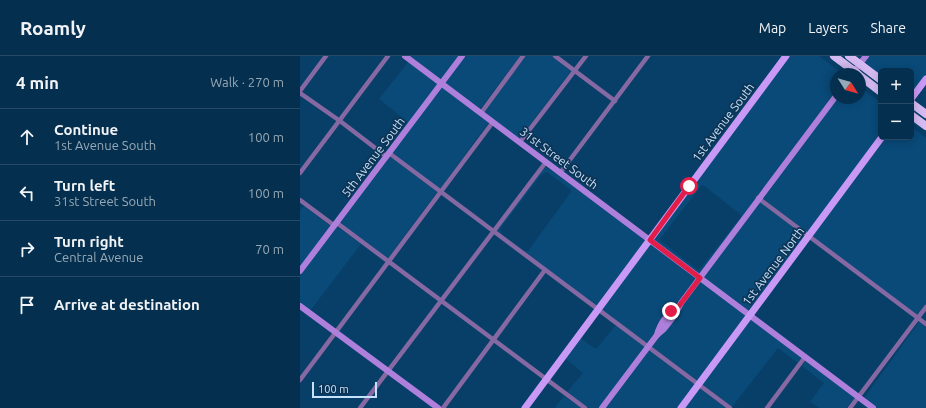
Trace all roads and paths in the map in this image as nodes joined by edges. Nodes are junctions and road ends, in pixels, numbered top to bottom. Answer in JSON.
{"nodes":[{"id":1,"x":326,"y":56,"type":"edge"},
{"id":2,"x":388,"y":56,"type":"edge"},
{"id":3,"x":405,"y":56,"type":"edge"},
{"id":4,"x":462,"y":56,"type":"edge"},
{"id":5,"x":523,"y":56,"type":"edge"},
{"id":6,"x":555,"y":56,"type":"edge"},
{"id":7,"x":586,"y":56,"type":"edge"},
{"id":8,"x":648,"y":56,"type":"edge"},
{"id":9,"x":786,"y":56,"type":"edge"},
{"id":10,"x":834,"y":56,"type":"edge"},
{"id":11,"x":849,"y":56,"type":"edge"},
{"id":12,"x":866,"y":56,"type":"edge"},
{"id":13,"x":860,"y":64,"type":"junction"},
{"id":14,"x":849,"y":68,"type":"edge"},
{"id":15,"x":858,"y":68,"type":"edge"},
{"id":16,"x":575,"y":71,"type":"junction"},
{"id":17,"x":878,"y":78,"type":"edge"},
{"id":18,"x":926,"y":79,"type":"edge"},
{"id":19,"x":866,"y":81,"type":"edge"},
{"id":20,"x":442,"y":83,"type":"junction"},
{"id":21,"x":878,"y":90,"type":"edge"},
{"id":22,"x":300,"y":92,"type":"edge"},
{"id":23,"x":914,"y":95,"type":"edge"},
{"id":24,"x":615,"y":101,"type":"junction"},
{"id":25,"x":830,"y":104,"type":"edge"},
{"id":26,"x":912,"y":104,"type":"edge"},
{"id":27,"x":481,"y":113,"type":"junction"},
{"id":28,"x":926,"y":114,"type":"edge"},
{"id":29,"x":914,"y":117,"type":"edge"},
{"id":30,"x":340,"y":121,"type":"junction"},
{"id":31,"x":493,"y":122,"type":"junction"},
{"id":32,"x":926,"y":126,"type":"edge"},
{"id":33,"x":880,"y":140,"type":"edge"},
{"id":34,"x":520,"y":142,"type":"junction"},
{"id":35,"x":388,"y":155,"type":"junction"},
{"id":36,"x":546,"y":162,"type":"junction"},
{"id":37,"x":300,"y":173,"type":"edge"},
{"id":38,"x":560,"y":173,"type":"junction"},
{"id":39,"x":440,"y":192,"type":"junction"},
{"id":40,"x":758,"y":198,"type":"junction"},
{"id":41,"x":300,"y":200,"type":"edge"},
{"id":42,"x":336,"y":225,"type":"junction"},
{"id":43,"x":493,"y":231,"type":"junction"},
{"id":44,"x":809,"y":236,"type":"junction"},
{"id":45,"x":650,"y":240,"type":"junction"},
{"id":46,"x":388,"y":262,"type":"junction"},
{"id":47,"x":545,"y":270,"type":"junction"},
{"id":48,"x":300,"y":271,"type":"edge"},
{"id":49,"x":700,"y":278,"type":"junction"},
{"id":50,"x":441,"y":301,"type":"junction"},
{"id":51,"x":300,"y":306,"type":"edge"},
{"id":52,"x":926,"y":307,"type":"edge"},
{"id":53,"x":598,"y":310,"type":"junction"},
{"id":54,"x":750,"y":315,"type":"junction"},
{"id":55,"x":918,"y":318,"type":"junction"},
{"id":56,"x":926,"y":324,"type":"edge"},
{"id":57,"x":335,"y":332,"type":"junction"},
{"id":58,"x":494,"y":340,"type":"junction"},
{"id":59,"x":648,"y":347,"type":"junction"},
{"id":60,"x":805,"y":357,"type":"junction"},
{"id":61,"x":388,"y":371,"type":"junction"},
{"id":62,"x":546,"y":379,"type":"junction"},
{"id":63,"x":300,"y":380,"type":"edge"},
{"id":64,"x":698,"y":384,"type":"junction"},
{"id":65,"x":859,"y":397,"type":"junction"},
{"id":66,"x":360,"y":408,"type":"edge"},
{"id":67,"x":438,"y":408,"type":"edge"},
{"id":68,"x":443,"y":408,"type":"edge"},
{"id":69,"x":525,"y":408,"type":"edge"},
{"id":70,"x":585,"y":408,"type":"edge"},
{"id":71,"x":602,"y":408,"type":"edge"},
{"id":72,"x":681,"y":408,"type":"edge"},
{"id":73,"x":730,"y":408,"type":"edge"},
{"id":74,"x":767,"y":408,"type":"edge"},
{"id":75,"x":850,"y":408,"type":"edge"},
{"id":76,"x":873,"y":408,"type":"edge"}],
"edges":[{"from":1,"to":22,"type":"street"},
{"from":2,"to":30,"type":"street"},
{"from":3,"to":20,"type":"street","name":"31st Street South"},
{"from":4,"to":20,"type":"street","name":"5th Avenue South"},
{"from":5,"to":27,"type":"street"},
{"from":6,"to":16,"type":"street"},
{"from":7,"to":16,"type":"street"},
{"from":8,"to":24,"type":"street"},
{"from":9,"to":45,"type":"main road","name":"1st Avenue South"},
{"from":10,"to":14,"type":"highway"},
{"from":11,"to":13,"type":"highway"},
{"from":12,"to":13,"type":"street"},
{"from":13,"to":15,"type":"street"},
{"from":13,"to":17,"type":"highway"},
{"from":16,"to":24,"type":"street"},
{"from":16,"to":34,"type":"street"},
{"from":18,"to":23,"type":"main road"},
{"from":19,"to":21,"type":"highway"},
{"from":20,"to":27,"type":"street","name":"31st Street South"},
{"from":20,"to":35,"type":"street","name":"5th Avenue South"},
{"from":22,"to":30,"type":"street"},
{"from":24,"to":38,"type":"street"},
{"from":25,"to":40,"type":"street"},
{"from":26,"to":28,"type":"highway"},
{"from":27,"to":31,"type":"street","name":"31st Street South"},
{"from":29,"to":32,"type":"highway"},
{"from":30,"to":35,"type":"street"},
{"from":30,"to":37,"type":"street"},
{"from":31,"to":34,"type":"street","name":"31st Street South"},
{"from":31,"to":39,"type":"street"},
{"from":33,"to":44,"type":"main road","name":"1st Avenue North"},
{"from":34,"to":36,"type":"street","name":"31st Street South"},
{"from":35,"to":39,"type":"street"},
{"from":35,"to":42,"type":"street","name":"5th Avenue South"},
{"from":36,"to":38,"type":"street","name":"31st Street South"},
{"from":36,"to":43,"type":"street"},
{"from":38,"to":45,"type":"street","name":"31st Street South"},
{"from":39,"to":43,"type":"street"},
{"from":39,"to":46,"type":"street"},
{"from":40,"to":44,"type":"street"},
{"from":40,"to":49,"type":"street"},
{"from":41,"to":42,"type":"street"},
{"from":42,"to":46,"type":"street"},
{"from":42,"to":48,"type":"street","name":"5th Avenue South"},
{"from":43,"to":47,"type":"street"},
{"from":43,"to":50,"type":"street"},
{"from":44,"to":54,"type":"main road","name":"1st Avenue North"},
{"from":44,"to":55,"type":"street"},
{"from":45,"to":49,"type":"street","name":"31st Street South"},
{"from":45,"to":53,"type":"main road","name":"1st Avenue South"},
{"from":46,"to":50,"type":"street"},
{"from":46,"to":57,"type":"street"},
{"from":47,"to":53,"type":"street"},
{"from":47,"to":58,"type":"street"},
{"from":49,"to":54,"type":"street","name":"31st Street South"},
{"from":49,"to":59,"type":"street"},
{"from":50,"to":58,"type":"street"},
{"from":50,"to":61,"type":"street"},
{"from":51,"to":57,"type":"street"},
{"from":52,"to":55,"type":"street"},
{"from":53,"to":59,"type":"street"},
{"from":53,"to":62,"type":"main road","name":"1st Avenue South"},
{"from":54,"to":60,"type":"street","name":"31st Street South"},
{"from":54,"to":64,"type":"main road","name":"1st Avenue North"},
{"from":55,"to":56,"type":"street"},
{"from":55,"to":65,"type":"street"},
{"from":57,"to":61,"type":"street"},
{"from":57,"to":63,"type":"street"},
{"from":58,"to":62,"type":"street"},
{"from":58,"to":68,"type":"street"},
{"from":59,"to":64,"type":"street"},
{"from":59,"to":71,"type":"street"},
{"from":60,"to":65,"type":"street","name":"31st Street South"},
{"from":60,"to":74,"type":"street"},
{"from":61,"to":66,"type":"street"},
{"from":61,"to":67,"type":"street"},
{"from":62,"to":69,"type":"main road"},
{"from":62,"to":70,"type":"street"},
{"from":64,"to":72,"type":"main road","name":"1st Avenue North"},
{"from":64,"to":73,"type":"street"},
{"from":65,"to":75,"type":"street"},
{"from":65,"to":76,"type":"street","name":"31st Street South"}]}
